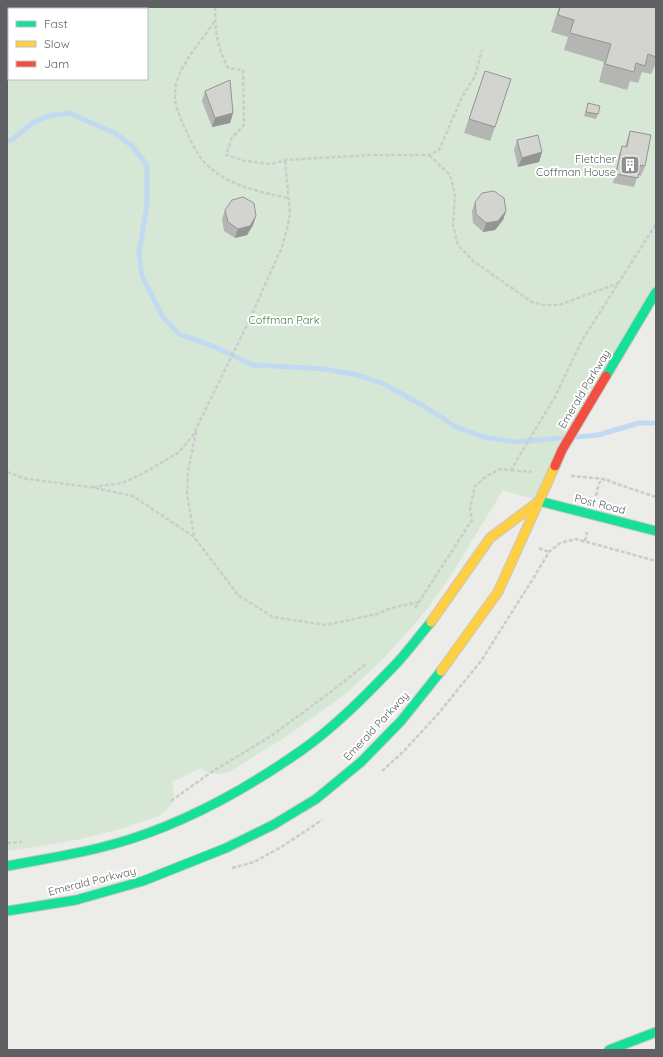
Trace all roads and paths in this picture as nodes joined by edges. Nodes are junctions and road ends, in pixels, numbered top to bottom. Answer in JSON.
{"nodes":[{"id":1,"x":214,"y":7,"type":"edge"},
{"id":2,"x":215,"y":21,"type":"junction"},
{"id":3,"x":482,"y":50,"type":"dead end"},
{"id":4,"x":430,"y":156,"type":"junction"},
{"id":5,"x":285,"y":160,"type":"junction"},
{"id":6,"x":289,"y":198,"type":"junction"},
{"id":7,"x":656,"y":224,"type":"edge"},
{"id":8,"x":620,"y":283,"type":"junction"},
{"id":9,"x":656,"y":292,"type":"edge"},
{"id":10,"x":197,"y":427,"type":"junction"},
{"id":11,"x":7,"y":472,"type":"edge"},
{"id":12,"x":605,"y":479,"type":"dead end"},
{"id":13,"x":90,"y":487,"type":"junction"},
{"id":14,"x":656,"y":498,"type":"edge"},
{"id":15,"x":539,"y":501,"type":"junction"},
{"id":16,"x":656,"y":531,"type":"edge"},
{"id":17,"x":194,"y":537,"type":"junction"},
{"id":18,"x":420,"y":602,"type":"junction"},
{"id":19,"x":411,"y":614,"type":"dead end"},
{"id":20,"x":371,"y":660,"type":"dead end"},
{"id":21,"x":165,"y":803,"type":"dead end"},
{"id":22,"x":29,"y":841,"type":"dead end"},
{"id":23,"x":7,"y":843,"type":"edge"},
{"id":24,"x":7,"y":866,"type":"edge"},
{"id":25,"x":7,"y":911,"type":"edge"},
{"id":26,"x":656,"y":1032,"type":"edge"},
{"id":27,"x":609,"y":1050,"type":"edge"}],
"edges":[{"from":1,"to":2,"type":"path"},
{"from":2,"to":5,"type":"path"},
{"from":2,"to":6,"type":"path"},
{"from":3,"to":4,"type":"path"},
{"from":4,"to":5,"type":"path"},
{"from":4,"to":8,"type":"path"},
{"from":5,"to":6,"type":"path"},
{"from":6,"to":10,"type":"path"},
{"from":7,"to":8,"type":"path"},
{"from":8,"to":18,"type":"path"},
{"from":9,"to":15,"type":"main road","name":"Emerald Parkway"},
{"from":10,"to":13,"type":"path"},
{"from":10,"to":17,"type":"path"},
{"from":11,"to":13,"type":"path"},
{"from":12,"to":14,"type":"path"},
{"from":13,"to":17,"type":"path"},
{"from":15,"to":16,"type":"main road","name":"Post Road"},
{"from":15,"to":24,"type":"main road","name":"Emerald Parkway"},
{"from":15,"to":25,"type":"main road","name":"Emerald Parkway"},
{"from":17,"to":18,"type":"path"},
{"from":18,"to":19,"type":"path"},
{"from":20,"to":21,"type":"path"},
{"from":22,"to":23,"type":"path"},
{"from":26,"to":27,"type":"main road"}]}
